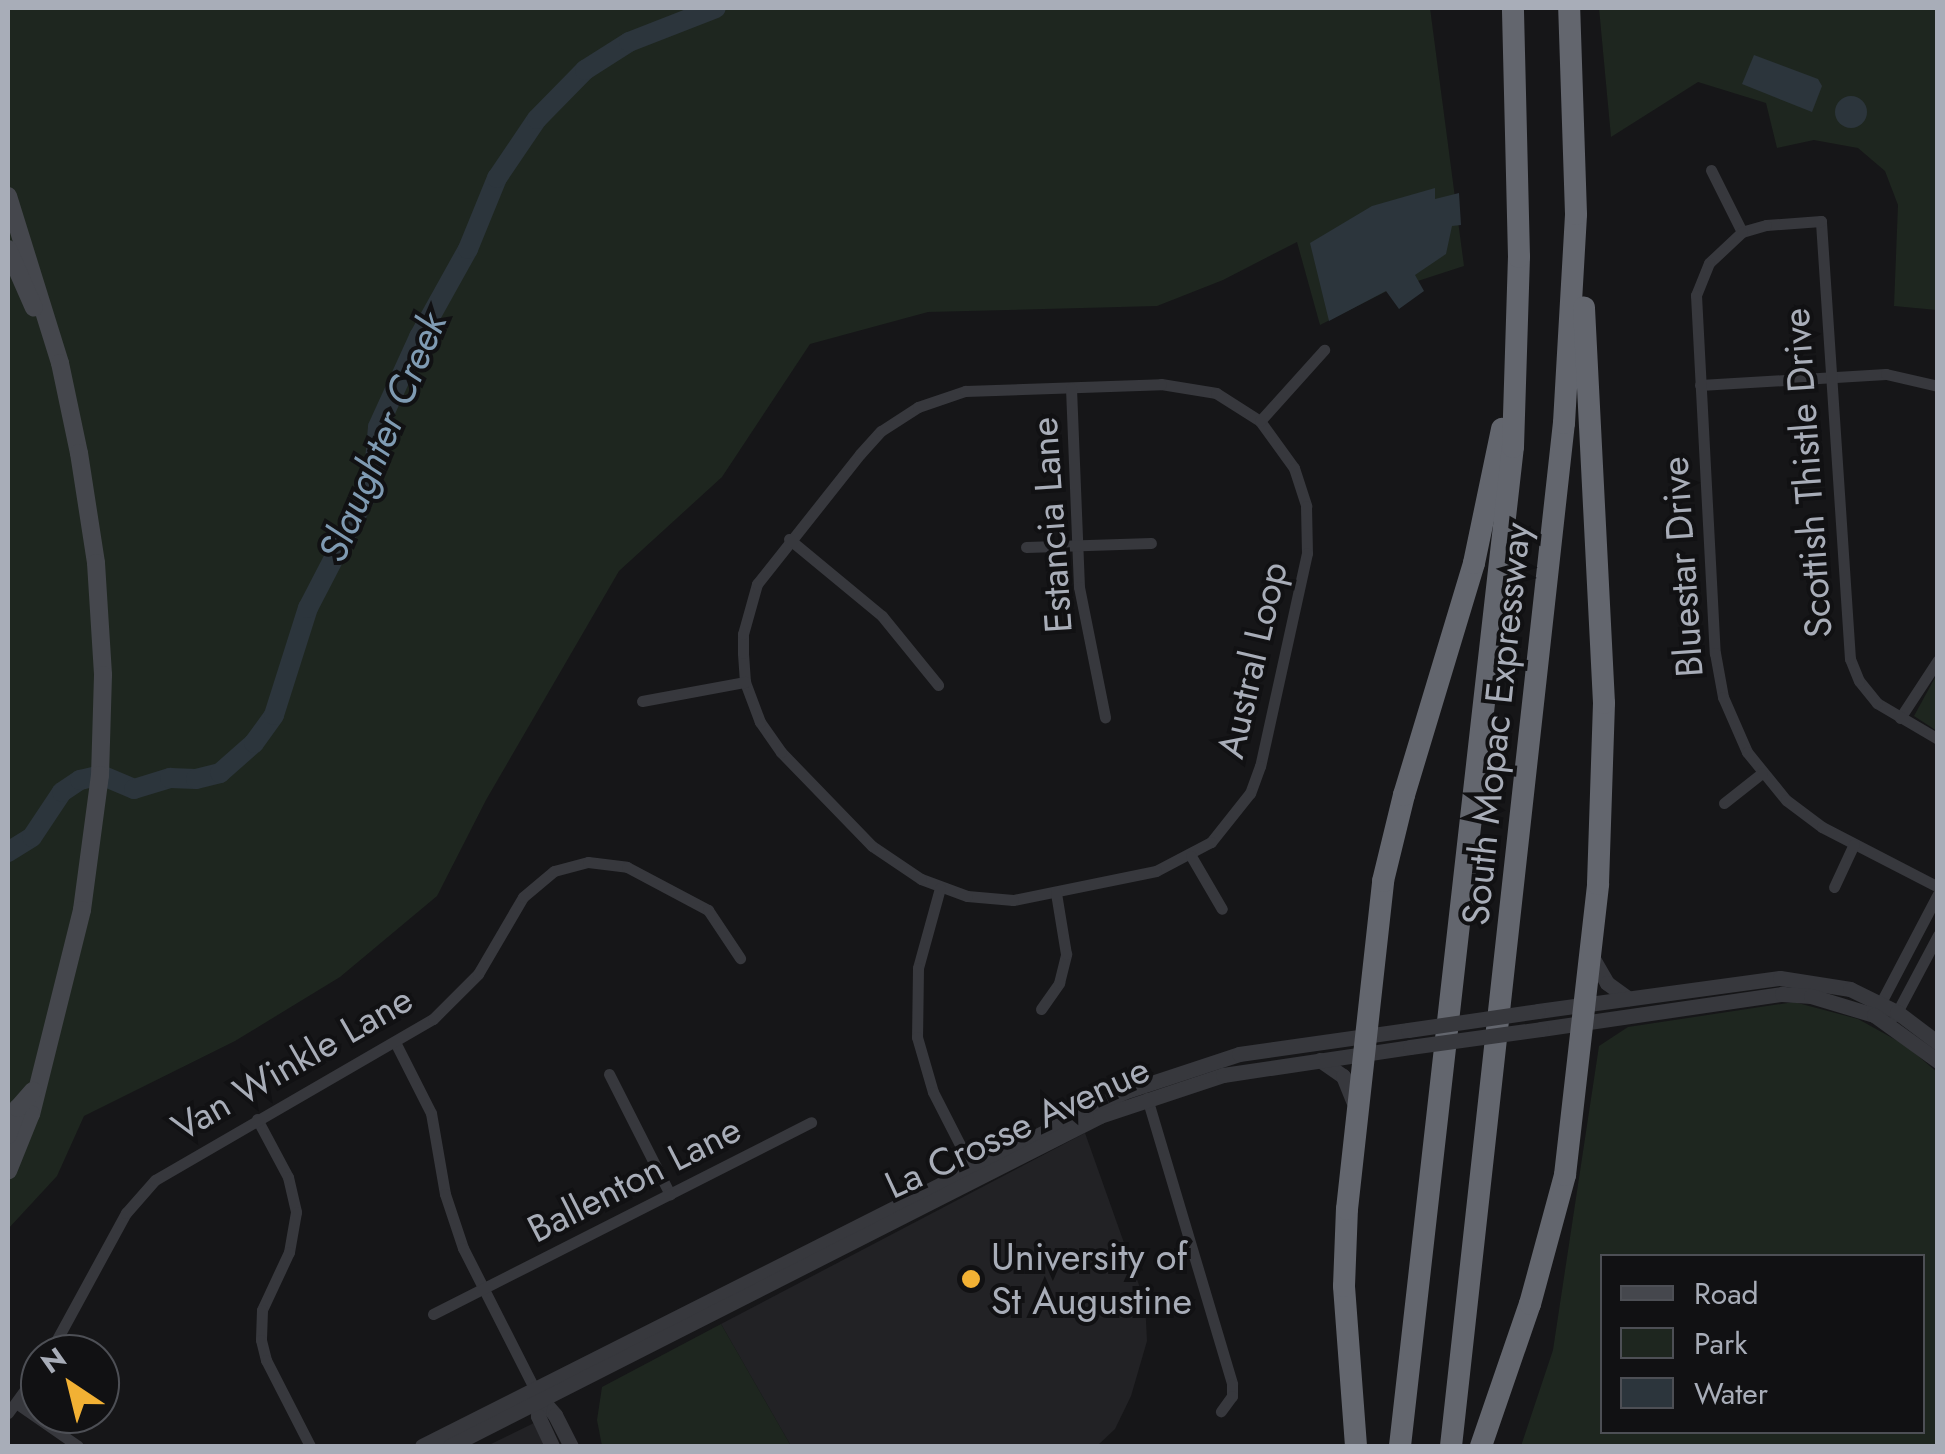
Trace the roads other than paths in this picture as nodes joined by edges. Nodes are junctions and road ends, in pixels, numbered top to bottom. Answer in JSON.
{"nodes":[{"id":1,"x":1513,"y":8,"type":"edge"},
{"id":2,"x":1569,"y":8,"type":"edge"},
{"id":3,"x":1711,"y":170,"type":"dead end"},
{"id":4,"x":8,"y":196,"type":"edge"},
{"id":5,"x":1576,"y":214,"type":"junction"},
{"id":6,"x":1742,"y":232,"type":"junction"},
{"id":7,"x":8,"y":250,"type":"edge"},
{"id":8,"x":1324,"y":350,"type":"dead end"},
{"id":9,"x":1516,"y":357,"type":"junction"},
{"id":10,"x":1830,"y":377,"type":"junction"},
{"id":11,"x":1700,"y":385,"type":"junction"},
{"id":12,"x":1938,"y":386,"type":"edge"},
{"id":13,"x":1071,"y":388,"type":"junction"},
{"id":14,"x":66,"y":396,"type":"junction"},
{"id":15,"x":1260,"y":421,"type":"junction"},
{"id":16,"x":789,"y":538,"type":"junction"},
{"id":17,"x":1150,"y":543,"type":"dead end"},
{"id":18,"x":1077,"y":546,"type":"junction"},
{"id":19,"x":1026,"y":548,"type":"dead end"},
{"id":20,"x":1938,"y":660,"type":"edge"},
{"id":21,"x":745,"y":682,"type":"junction"},
{"id":22,"x":938,"y":685,"type":"dead end"},
{"id":23,"x":642,"y":701,"type":"dead end"},
{"id":24,"x":1106,"y":716,"type":"dead end"},
{"id":25,"x":1900,"y":718,"type":"junction"},
{"id":26,"x":1938,"y":739,"type":"edge"},
{"id":27,"x":1762,"y":773,"type":"junction"},
{"id":28,"x":1724,"y":803,"type":"dead end"},
{"id":29,"x":1854,"y":844,"type":"junction"},
{"id":30,"x":1191,"y":856,"type":"junction"},
{"id":31,"x":1834,"y":887,"type":"dead end"},
{"id":32,"x":940,"y":888,"type":"junction"},
{"id":33,"x":1938,"y":891,"type":"edge"},
{"id":34,"x":1056,"y":893,"type":"junction"},
{"id":35,"x":1222,"y":909,"type":"dead end"},
{"id":36,"x":1938,"y":935,"type":"edge"},
{"id":37,"x":1590,"y":952,"type":"junction"},
{"id":38,"x":740,"y":958,"type":"dead end"},
{"id":39,"x":1628,"y":998,"type":"junction"},
{"id":40,"x":1041,"y":1009,"type":"dead end"},
{"id":41,"x":1878,"y":1009,"type":"junction"},
{"id":42,"x":1583,"y":1014,"type":"junction"},
{"id":43,"x":1894,"y":1018,"type":"junction"},
{"id":44,"x":1938,"y":1043,"type":"edge"},
{"id":45,"x":396,"y":1044,"type":"junction"},
{"id":46,"x":1365,"y":1045,"type":"junction"},
{"id":47,"x":1320,"y":1060,"type":"junction"},
{"id":48,"x":1938,"y":1061,"type":"edge"},
{"id":49,"x":609,"y":1074,"type":"dead end"},
{"id":50,"x":34,"y":1091,"type":"junction"},
{"id":51,"x":1146,"y":1098,"type":"junction"},
{"id":52,"x":1356,"y":1113,"type":"junction"},
{"id":53,"x":257,"y":1119,"type":"junction"},
{"id":54,"x":812,"y":1122,"type":"dead end"},
{"id":55,"x":8,"y":1136,"type":"edge"},
{"id":56,"x":8,"y":1170,"type":"edge"},
{"id":57,"x":974,"y":1172,"type":"junction"},
{"id":58,"x":670,"y":1194,"type":"junction"},
{"id":59,"x":483,"y":1289,"type":"junction"},
{"id":60,"x":432,"y":1314,"type":"dead end"},
{"id":61,"x":60,"y":1334,"type":"edge"},
{"id":62,"x":537,"y":1395,"type":"junction"},
{"id":63,"x":12,"y":1408,"type":"edge"},
{"id":64,"x":1221,"y":1411,"type":"dead end"},
{"id":65,"x":78,"y":1446,"type":"edge"},
{"id":66,"x":310,"y":1446,"type":"edge"},
{"id":67,"x":422,"y":1446,"type":"edge"},
{"id":68,"x":450,"y":1446,"type":"edge"},
{"id":69,"x":552,"y":1446,"type":"edge"},
{"id":70,"x":571,"y":1446,"type":"edge"},
{"id":71,"x":1356,"y":1446,"type":"edge"},
{"id":72,"x":1400,"y":1446,"type":"edge"},
{"id":73,"x":1451,"y":1446,"type":"edge"},
{"id":74,"x":1482,"y":1446,"type":"edge"}],
"edges":[{"from":1,"to":9,"type":"highway","name":"South Mopac Expressway"},
{"from":2,"to":5,"type":"highway","name":"South Mopac Expressway"},
{"from":3,"to":6,"type":"street"},
{"from":4,"to":14,"type":"main road"},
{"from":5,"to":37,"type":"highway"},
{"from":5,"to":73,"type":"highway","name":"South Mopac Expressway"},
{"from":6,"to":10,"type":"street","name":"Scottish Thistle Drive"},
{"from":6,"to":11,"type":"street","name":"Bluestar Drive"},
{"from":7,"to":14,"type":"main road"},
{"from":8,"to":15,"type":"street"},
{"from":9,"to":46,"type":"highway"},
{"from":9,"to":72,"type":"highway","name":"South Mopac Expressway"},
{"from":10,"to":11,"type":"street"},
{"from":10,"to":12,"type":"street"},
{"from":10,"to":25,"type":"street","name":"Scottish Thistle Drive"},
{"from":11,"to":27,"type":"street","name":"Bluestar Drive"},
{"from":13,"to":15,"type":"street","name":"Austral Loop"},
{"from":13,"to":16,"type":"street","name":"Austral Loop"},
{"from":13,"to":18,"type":"street","name":"Estancia Lane"},
{"from":14,"to":50,"type":"main road"},
{"from":15,"to":30,"type":"street","name":"Austral Loop"},
{"from":16,"to":21,"type":"street","name":"Austral Loop"},
{"from":16,"to":22,"type":"street"},
{"from":17,"to":18,"type":"street"},
{"from":18,"to":19,"type":"street"},
{"from":18,"to":24,"type":"street","name":"Estancia Lane"},
{"from":20,"to":25,"type":"street"},
{"from":21,"to":23,"type":"street"},
{"from":21,"to":32,"type":"street","name":"Austral Loop"},
{"from":25,"to":26,"type":"street","name":"Scottish Thistle Drive"},
{"from":27,"to":28,"type":"street"},
{"from":27,"to":29,"type":"street","name":"Bluestar Drive"},
{"from":29,"to":31,"type":"street"},
{"from":29,"to":33,"type":"street","name":"Bluestar Drive"},
{"from":30,"to":34,"type":"street","name":"Austral Loop"},
{"from":30,"to":35,"type":"street"},
{"from":32,"to":34,"type":"street","name":"Austral Loop"},
{"from":32,"to":57,"type":"street"},
{"from":33,"to":41,"type":"street"},
{"from":34,"to":40,"type":"street"},
{"from":36,"to":43,"type":"street"},
{"from":37,"to":39,"type":"street"},
{"from":37,"to":42,"type":"highway"},
{"from":38,"to":45,"type":"street","name":"Van Winkle Lane"},
{"from":39,"to":41,"type":"street","name":"La Crosse Avenue"},
{"from":39,"to":42,"type":"street","name":"La Crosse Avenue"},
{"from":41,"to":42,"type":"street","name":"La Crosse Avenue"},
{"from":41,"to":43,"type":"street","name":"La Crosse Avenue"},
{"from":42,"to":46,"type":"street","name":"La Crosse Avenue","bridge":true},
{"from":42,"to":46,"type":"street","name":"La Crosse Avenue","bridge":true},
{"from":42,"to":74,"type":"highway"},
{"from":43,"to":44,"type":"street","name":"La Crosse Avenue"},
{"from":43,"to":48,"type":"street","name":"La Crosse Avenue"},
{"from":45,"to":53,"type":"street","name":"Van Winkle Lane"},
{"from":45,"to":59,"type":"street"},
{"from":46,"to":47,"type":"street","name":"La Crosse Avenue"},
{"from":46,"to":52,"type":"highway"},
{"from":46,"to":57,"type":"street","name":"La Crosse Avenue"},
{"from":47,"to":51,"type":"street","name":"La Crosse Avenue"},
{"from":47,"to":52,"type":"street"},
{"from":49,"to":58,"type":"street"},
{"from":50,"to":55,"type":"main road"},
{"from":50,"to":56,"type":"main road"},
{"from":51,"to":57,"type":"street","name":"La Crosse Avenue"},
{"from":51,"to":64,"type":"street"},
{"from":52,"to":71,"type":"highway"},
{"from":53,"to":61,"type":"street","name":"Van Winkle Lane"},
{"from":53,"to":66,"type":"street"},
{"from":54,"to":58,"type":"street","name":"Ballenton Lane"},
{"from":57,"to":62,"type":"street","name":"La Crosse Avenue"},
{"from":58,"to":59,"type":"street","name":"Ballenton Lane"},
{"from":59,"to":60,"type":"street","name":"Ballenton Lane"},
{"from":59,"to":62,"type":"street"},
{"from":62,"to":67,"type":"street","name":"La Crosse Avenue"},
{"from":62,"to":68,"type":"street","name":"La Crosse Avenue"},
{"from":62,"to":69,"type":"street"},
{"from":62,"to":70,"type":"street"},
{"from":63,"to":65,"type":"street"}]}
